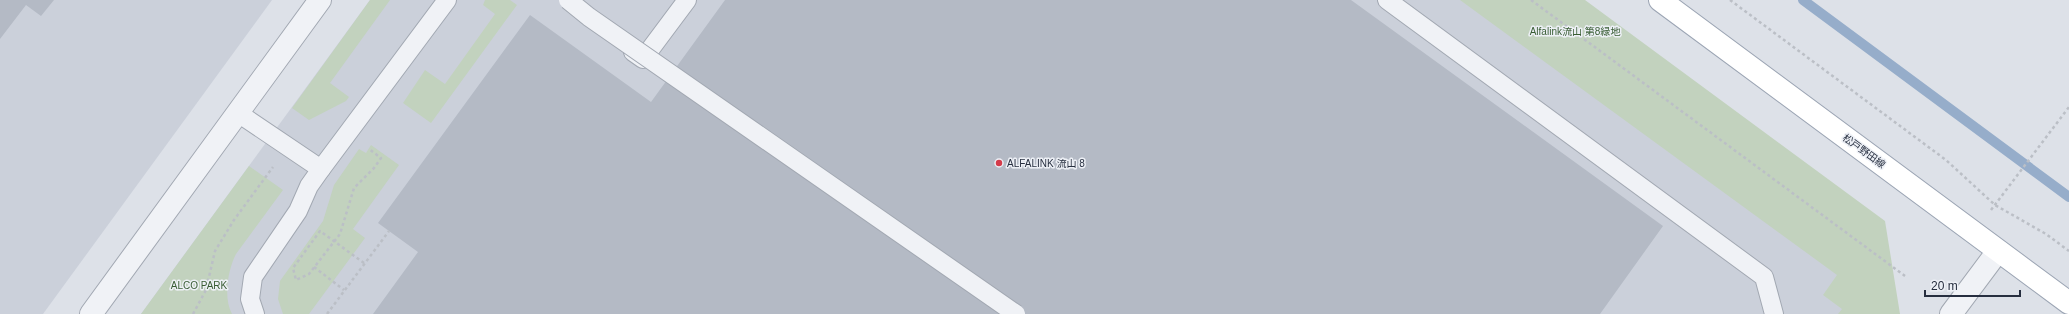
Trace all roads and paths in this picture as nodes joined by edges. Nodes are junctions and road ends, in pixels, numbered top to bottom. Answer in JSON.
{"nodes":[{"id":1,"x":320,"y":0,"type":"edge"},
{"id":2,"x":448,"y":0,"type":"edge"},
{"id":3,"x":559,"y":0,"type":"edge"},
{"id":4,"x":568,"y":0,"type":"edge"},
{"id":5,"x":687,"y":0,"type":"edge"},
{"id":6,"x":1387,"y":0,"type":"edge"},
{"id":7,"x":1531,"y":0,"type":"edge"},
{"id":8,"x":1660,"y":0,"type":"edge"},
{"id":9,"x":1730,"y":0,"type":"edge"},
{"id":10,"x":2069,"y":107,"type":"edge"},
{"id":11,"x":238,"y":113,"type":"junction"},
{"id":12,"x":347,"y":134,"type":"junction"},
{"id":13,"x":288,"y":145,"type":"junction"},
{"id":14,"x":321,"y":169,"type":"junction"},
{"id":15,"x":1996,"y":205,"type":"junction"},
{"id":16,"x":388,"y":231,"type":"dead end"},
{"id":17,"x":334,"y":242,"type":"junction"},
{"id":18,"x":1998,"y":251,"type":"junction"},
{"id":19,"x":2069,"y":251,"type":"edge"},
{"id":20,"x":364,"y":263,"type":"junction"},
{"id":21,"x":314,"y":267,"type":"junction"},
{"id":22,"x":1905,"y":276,"type":"dead end"},
{"id":23,"x":344,"y":290,"type":"junction"},
{"id":24,"x":2069,"y":302,"type":"edge"},
{"id":25,"x":91,"y":314,"type":"edge"},
{"id":26,"x":193,"y":314,"type":"edge"},
{"id":27,"x":255,"y":314,"type":"edge"},
{"id":28,"x":327,"y":314,"type":"edge"},
{"id":29,"x":1016,"y":314,"type":"edge"},
{"id":30,"x":1774,"y":314,"type":"edge"},
{"id":31,"x":1951,"y":314,"type":"edge"}],
"edges":[{"from":1,"to":11,"type":"street"},
{"from":2,"to":12,"type":"lane"},
{"from":3,"to":5,"type":"lane"},
{"from":4,"to":29,"type":"lane","bridge":true},
{"from":6,"to":30,"type":"lane"},
{"from":7,"to":22,"type":"path"},
{"from":8,"to":18,"type":"main road","name":"松戸野田線"},
{"from":9,"to":15,"type":"path"},
{"from":10,"to":15,"type":"path"},
{"from":11,"to":13,"type":"lane"},
{"from":11,"to":25,"type":"street"},
{"from":12,"to":14,"type":"lane"},
{"from":12,"to":17,"type":"path"},
{"from":13,"to":14,"type":"lane"},
{"from":13,"to":26,"type":"path"},
{"from":14,"to":27,"type":"lane"},
{"from":15,"to":19,"type":"path"},
{"from":16,"to":20,"type":"path"},
{"from":17,"to":20,"type":"path"},
{"from":17,"to":21,"type":"path"},
{"from":17,"to":21,"type":"path"},
{"from":18,"to":24,"type":"main road","name":"松戸野田線"},
{"from":18,"to":31,"type":"street"},
{"from":20,"to":23,"type":"path"},
{"from":21,"to":23,"type":"path"},
{"from":23,"to":28,"type":"path"}]}
